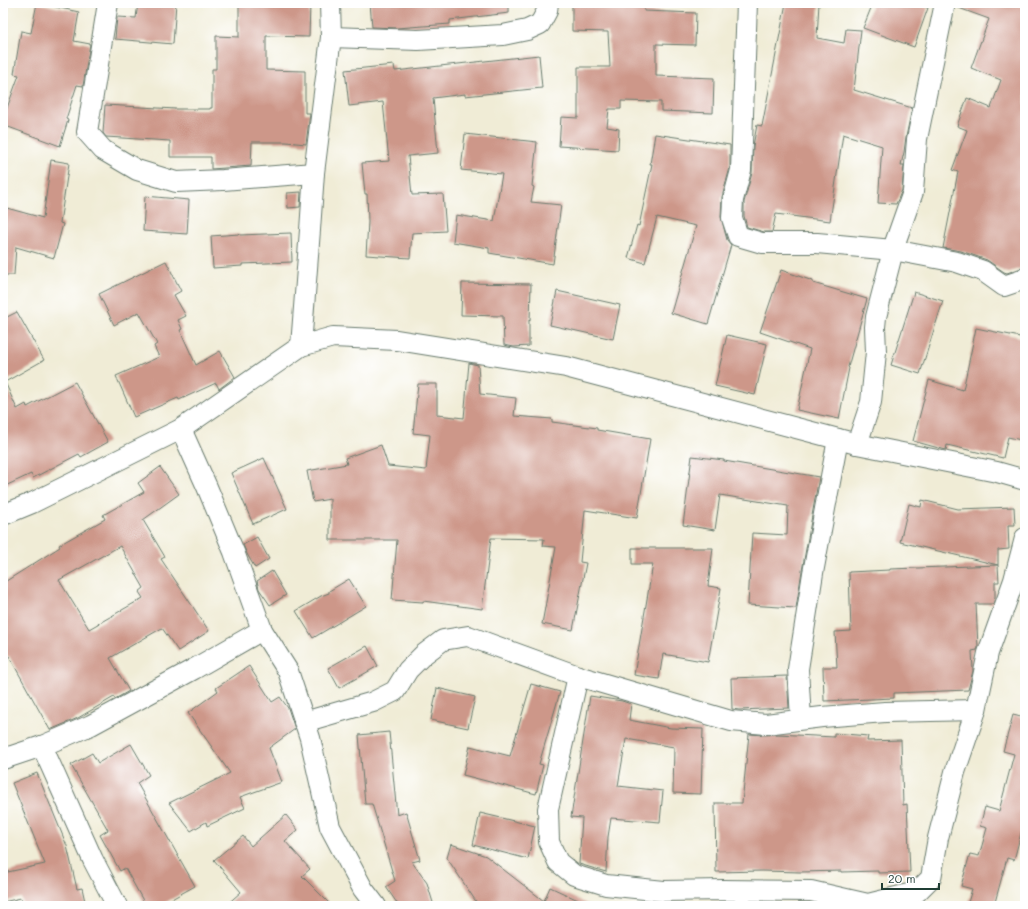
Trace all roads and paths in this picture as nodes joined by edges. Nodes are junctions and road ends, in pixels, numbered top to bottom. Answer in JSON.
{"nodes":[{"id":1,"x":108,"y":3,"type":"edge"},
{"id":2,"x":330,"y":3,"type":"edge"},
{"id":3,"x":548,"y":3,"type":"edge"},
{"id":4,"x":748,"y":3,"type":"edge"},
{"id":5,"x":945,"y":3,"type":"edge"},
{"id":6,"x":331,"y":37,"type":"junction"},
{"id":7,"x":314,"y":173,"type":"junction"},
{"id":8,"x":893,"y":250,"type":"junction"},
{"id":9,"x":1025,"y":278,"type":"edge"},
{"id":10,"x":301,"y":346,"type":"junction"},
{"id":11,"x":181,"y":429,"type":"junction"},
{"id":12,"x":838,"y":439,"type":"junction"},
{"id":13,"x":857,"y":444,"type":"junction"},
{"id":14,"x":1025,"y":480,"type":"edge"},
{"id":15,"x":3,"y":515,"type":"edge"},
{"id":16,"x":1025,"y":538,"type":"edge"},
{"id":17,"x":262,"y":630,"type":"junction"},
{"id":18,"x":578,"y":676,"type":"junction"},
{"id":19,"x":976,"y":710,"type":"junction"},
{"id":20,"x":801,"y":719,"type":"junction"},
{"id":21,"x":304,"y":722,"type":"junction"},
{"id":22,"x":42,"y":746,"type":"junction"},
{"id":23,"x":3,"y":759,"type":"edge"},
{"id":24,"x":866,"y":905,"type":"edge"},
{"id":25,"x":117,"y":906,"type":"edge"},
{"id":26,"x":376,"y":906,"type":"edge"}],
"edges":[{"from":1,"to":7,"type":"street"},
{"from":2,"to":6,"type":"street"},
{"from":3,"to":6,"type":"street"},
{"from":4,"to":8,"type":"street"},
{"from":5,"to":8,"type":"street"},
{"from":6,"to":7,"type":"street"},
{"from":7,"to":10,"type":"street"},
{"from":8,"to":9,"type":"street"},
{"from":8,"to":13,"type":"street"},
{"from":10,"to":11,"type":"street"},
{"from":10,"to":12,"type":"street"},
{"from":11,"to":15,"type":"street"},
{"from":11,"to":17,"type":"street"},
{"from":12,"to":13,"type":"street"},
{"from":12,"to":20,"type":"street"},
{"from":13,"to":14,"type":"street"},
{"from":16,"to":19,"type":"street"},
{"from":17,"to":21,"type":"street"},
{"from":17,"to":22,"type":"street"},
{"from":18,"to":20,"type":"street"},
{"from":18,"to":21,"type":"street"},
{"from":18,"to":24,"type":"street"},
{"from":19,"to":20,"type":"street"},
{"from":19,"to":24,"type":"street"},
{"from":21,"to":26,"type":"street"},
{"from":22,"to":23,"type":"street"},
{"from":22,"to":25,"type":"street"}]}
